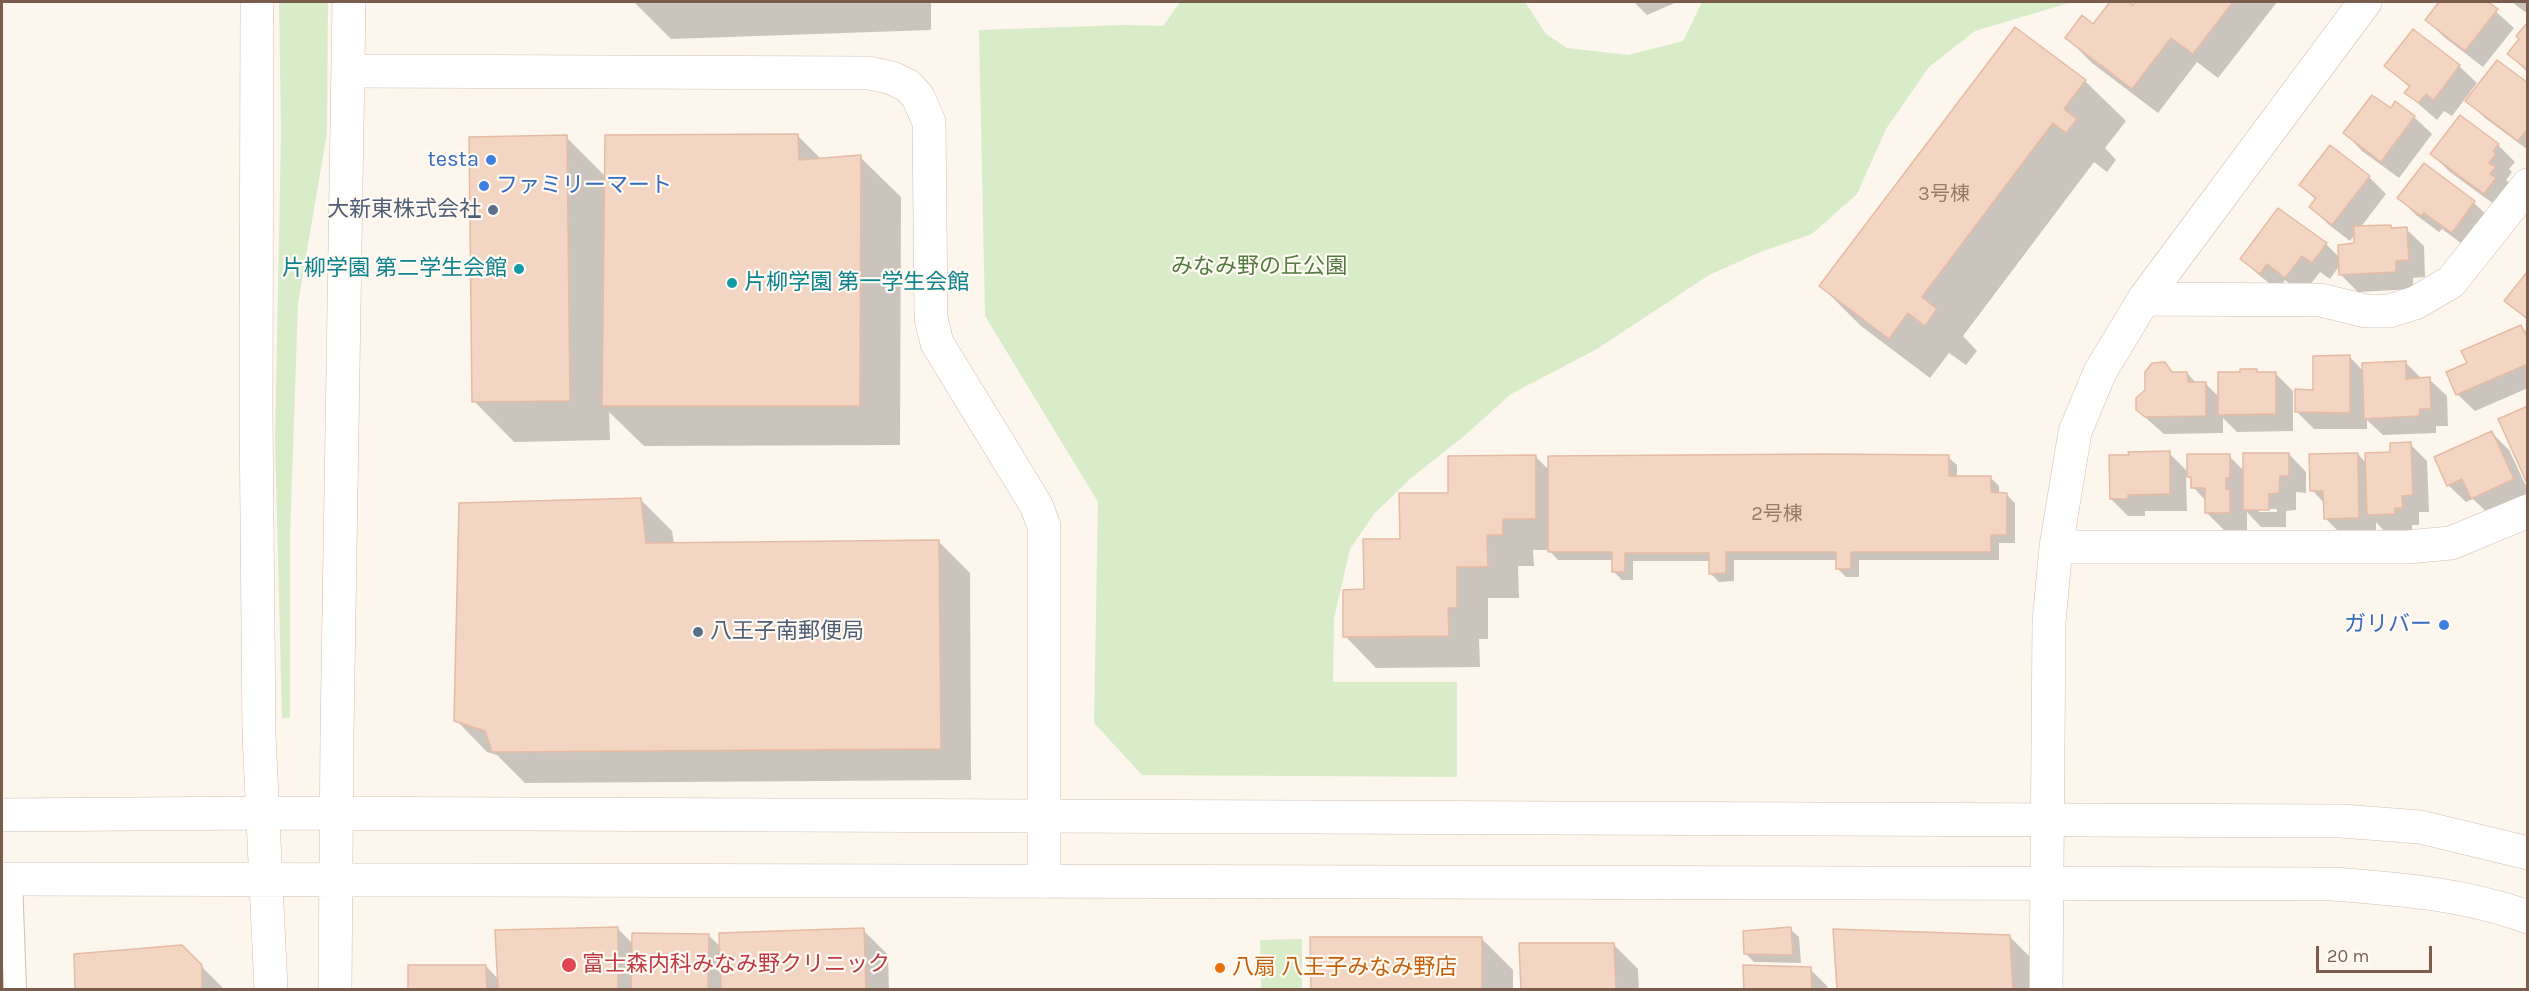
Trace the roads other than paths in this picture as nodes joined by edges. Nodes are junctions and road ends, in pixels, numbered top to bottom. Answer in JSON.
{"nodes":[{"id":1,"x":257,"y":2,"type":"edge"},
{"id":2,"x":349,"y":2,"type":"edge"},
{"id":3,"x":2365,"y":2,"type":"edge"},
{"id":4,"x":349,"y":71,"type":"junction"},
{"id":5,"x":2528,"y":185,"type":"edge"},
{"id":6,"x":2144,"y":299,"type":"junction"},
{"id":7,"x":2528,"y":511,"type":"edge"},
{"id":8,"x":2056,"y":547,"type":"junction"},
{"id":9,"x":264,"y":813,"type":"junction"},
{"id":10,"x":336,"y":814,"type":"junction"},
{"id":11,"x":2,"y":816,"type":"edge"},
{"id":12,"x":1045,"y":816,"type":"junction"},
{"id":13,"x":2047,"y":819,"type":"junction"},
{"id":14,"x":2528,"y":853,"type":"edge"},
{"id":15,"x":6,"y":879,"type":"edge"},
{"id":16,"x":267,"y":879,"type":"junction"},
{"id":17,"x":336,"y":879,"type":"junction"},
{"id":18,"x":1044,"y":881,"type":"junction"},
{"id":19,"x":2046,"y":883,"type":"junction"},
{"id":20,"x":2528,"y":917,"type":"edge"},
{"id":21,"x":15,"y":990,"type":"edge"},
{"id":22,"x":271,"y":990,"type":"edge"},
{"id":23,"x":335,"y":990,"type":"edge"},
{"id":24,"x":2046,"y":990,"type":"edge"}],
"edges":[{"from":1,"to":9,"type":"street"},
{"from":2,"to":4,"type":"street"},
{"from":3,"to":6,"type":"street"},
{"from":4,"to":10,"type":"street"},
{"from":4,"to":12,"type":"street"},
{"from":5,"to":6,"type":"street"},
{"from":6,"to":8,"type":"street"},
{"from":7,"to":8,"type":"street"},
{"from":8,"to":13,"type":"street"},
{"from":9,"to":10,"type":"street"},
{"from":9,"to":11,"type":"street"},
{"from":9,"to":16,"type":"street"},
{"from":10,"to":12,"type":"street"},
{"from":10,"to":17,"type":"street"},
{"from":12,"to":13,"type":"street"},
{"from":12,"to":18,"type":"street"},
{"from":13,"to":14,"type":"street"},
{"from":13,"to":19,"type":"street"},
{"from":15,"to":16,"type":"street"},
{"from":15,"to":21,"type":"lane"},
{"from":16,"to":17,"type":"street"},
{"from":16,"to":22,"type":"street"},
{"from":17,"to":18,"type":"street"},
{"from":17,"to":23,"type":"street"},
{"from":18,"to":19,"type":"street"},
{"from":19,"to":20,"type":"street"},
{"from":19,"to":24,"type":"street"}]}
